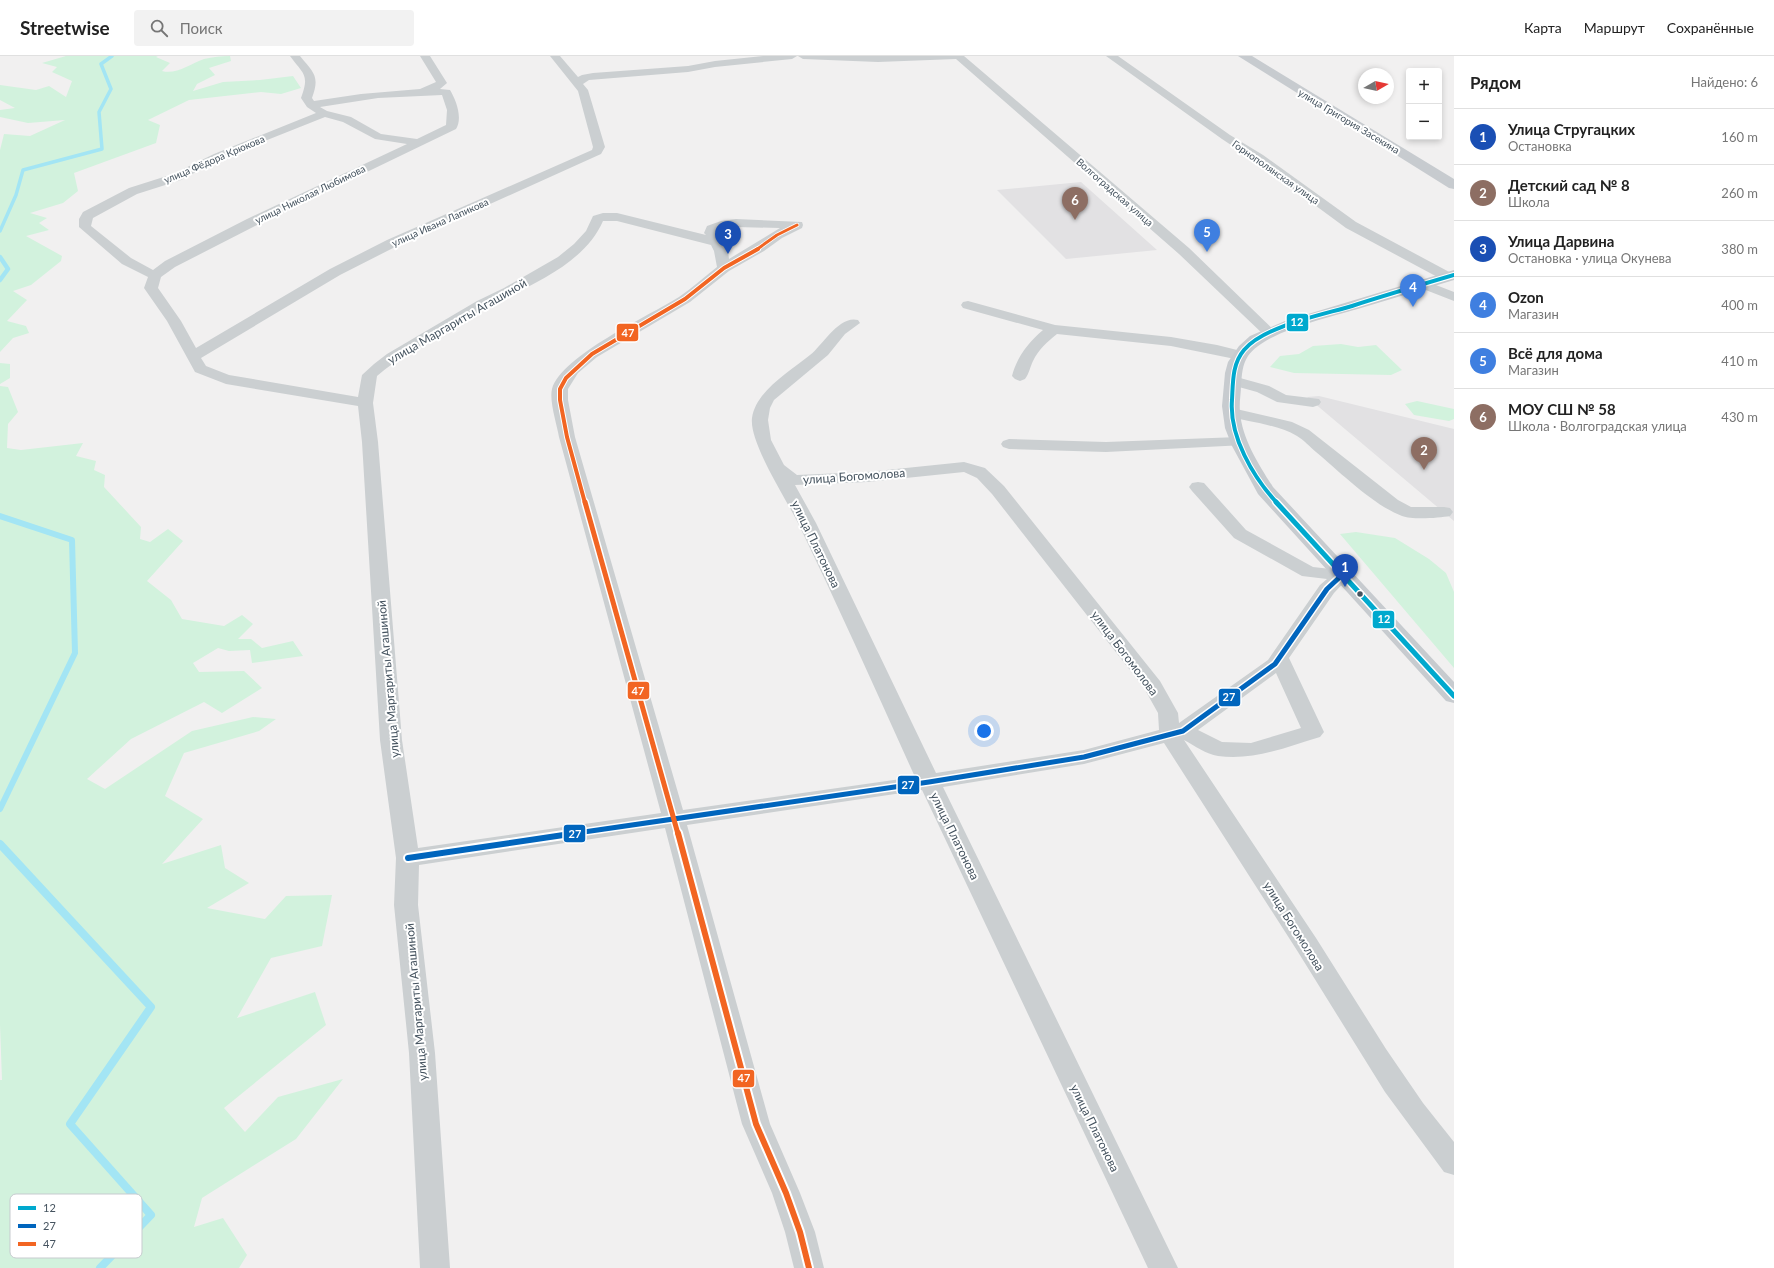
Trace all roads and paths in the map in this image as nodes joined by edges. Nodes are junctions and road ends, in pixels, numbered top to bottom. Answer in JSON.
{"nodes":[{"id":1,"x":295,"y":56,"type":"edge"},
{"id":2,"x":425,"y":56,"type":"edge"},
{"id":3,"x":555,"y":56,"type":"edge"},
{"id":4,"x":792,"y":56,"type":"edge"},
{"id":5,"x":803,"y":56,"type":"edge"},
{"id":6,"x":958,"y":56,"type":"edge"},
{"id":7,"x":1111,"y":56,"type":"edge"},
{"id":8,"x":1244,"y":56,"type":"edge"},
{"id":9,"x":573,"y":78,"type":"junction"},
{"id":10,"x":418,"y":93,"type":"junction"},
{"id":11,"x":311,"y":105,"type":"junction"},
{"id":12,"x":324,"y":114,"type":"junction"},
{"id":13,"x":416,"y":143,"type":"junction"},
{"id":14,"x":1454,"y":185,"type":"edge"},
{"id":15,"x":716,"y":242,"type":"junction"},
{"id":16,"x":724,"y":268,"type":"junction"},
{"id":17,"x":155,"y":275,"type":"junction"},
{"id":18,"x":1451,"y":276,"type":"edge"},
{"id":19,"x":1423,"y":284,"type":"junction"},
{"id":20,"x":1454,"y":297,"type":"edge"},
{"id":21,"x":968,"y":305,"type":"dead end"},
{"id":22,"x":853,"y":323,"type":"dead end"},
{"id":23,"x":1054,"y":329,"type":"junction"},
{"id":24,"x":1269,"y":332,"type":"junction"},
{"id":25,"x":1240,"y":355,"type":"junction"},
{"id":26,"x":194,"y":356,"type":"junction"},
{"id":27,"x":1020,"y":376,"type":"dead end"},
{"id":28,"x":1233,"y":381,"type":"junction"},
{"id":29,"x":1313,"y":402,"type":"dead end"},
{"id":30,"x":365,"y":403,"type":"junction"},
{"id":31,"x":1232,"y":413,"type":"junction"},
{"id":32,"x":1239,"y":442,"type":"junction"},
{"id":33,"x":1009,"y":444,"type":"dead end"},
{"id":34,"x":777,"y":466,"type":"junction"},
{"id":35,"x":803,"y":480,"type":"junction"},
{"id":36,"x":1198,"y":487,"type":"dead end"},
{"id":37,"x":800,"y":509,"type":"junction"},
{"id":38,"x":1444,"y":512,"type":"dead end"},
{"id":39,"x":1342,"y":575,"type":"junction"},
{"id":40,"x":1279,"y":657,"type":"junction"},
{"id":41,"x":1454,"y":696,"type":"edge"},
{"id":42,"x":1176,"y":733,"type":"junction"},
{"id":43,"x":929,"y":782,"type":"junction"},
{"id":44,"x":674,"y":819,"type":"junction"},
{"id":45,"x":408,"y":858,"type":"junction"},
{"id":46,"x":1454,"y":1163,"type":"edge"},
{"id":47,"x":435,"y":1268,"type":"edge"},
{"id":48,"x":809,"y":1268,"type":"edge"},
{"id":49,"x":1163,"y":1268,"type":"edge"}],
"edges":[{"from":1,"to":11,"type":"street"},
{"from":2,"to":10,"type":"street"},
{"from":3,"to":9,"type":"street","name":"улица Ивана Лапикова"},
{"from":4,"to":9,"type":"street"},
{"from":5,"to":6,"type":"street"},
{"from":6,"to":24,"type":"street","name":"Волгоградская улица"},
{"from":7,"to":18,"type":"street","name":"Горнополянская улица"},
{"from":8,"to":14,"type":"main road","name":"улица Григория Засекина"},
{"from":9,"to":26,"type":"street","name":"улица Ивана Лапикова"},
{"from":10,"to":11,"type":"street"},
{"from":10,"to":13,"type":"street","name":"улица Николая Любимова"},
{"from":11,"to":12,"type":"street"},
{"from":12,"to":13,"type":"street"},
{"from":12,"to":17,"type":"street","name":"улица Фёдора Крюкова"},
{"from":13,"to":17,"type":"street","name":"улица Николая Любимова"},
{"from":15,"to":16,"type":"street"},
{"from":15,"to":16,"type":"street"},
{"from":15,"to":30,"type":"street","name":"улица Маргариты Агашиной"},
{"from":16,"to":44,"type":"street"},
{"from":17,"to":26,"type":"street"},
{"from":18,"to":19,"type":"main road"},
{"from":19,"to":20,"type":"street"},
{"from":19,"to":24,"type":"main road"},
{"from":21,"to":23,"type":"street"},
{"from":22,"to":34,"type":"street","name":"улица Платонова"},
{"from":23,"to":25,"type":"street"},
{"from":23,"to":27,"type":"street"},
{"from":24,"to":25,"type":"main road"},
{"from":25,"to":28,"type":"main road"},
{"from":26,"to":30,"type":"street"},
{"from":28,"to":29,"type":"street"},
{"from":28,"to":31,"type":"main road"},
{"from":30,"to":45,"type":"street","name":"улица Маргариты Агашиной"},
{"from":31,"to":32,"type":"main road"},
{"from":31,"to":38,"type":"street"},
{"from":32,"to":33,"type":"street"},
{"from":32,"to":39,"type":"main road"},
{"from":34,"to":35,"type":"street","name":"улица Богомолова"},
{"from":34,"to":37,"type":"street","name":"улица Платонова"},
{"from":35,"to":37,"type":"street"},
{"from":35,"to":42,"type":"street","name":"улица Богомолова"},
{"from":36,"to":39,"type":"street"},
{"from":37,"to":43,"type":"street","name":"улица Платонова"},
{"from":39,"to":40,"type":"street"},
{"from":39,"to":41,"type":"main road"},
{"from":40,"to":42,"type":"street"},
{"from":40,"to":42,"type":"street"},
{"from":42,"to":43,"type":"street"},
{"from":42,"to":46,"type":"street","name":"улица Богомолова"},
{"from":43,"to":44,"type":"street"},
{"from":43,"to":49,"type":"street","name":"улица Платонова"},
{"from":44,"to":45,"type":"street"},
{"from":44,"to":48,"type":"street"},
{"from":45,"to":47,"type":"street","name":"улица Маргариты Агашиной"}]}
